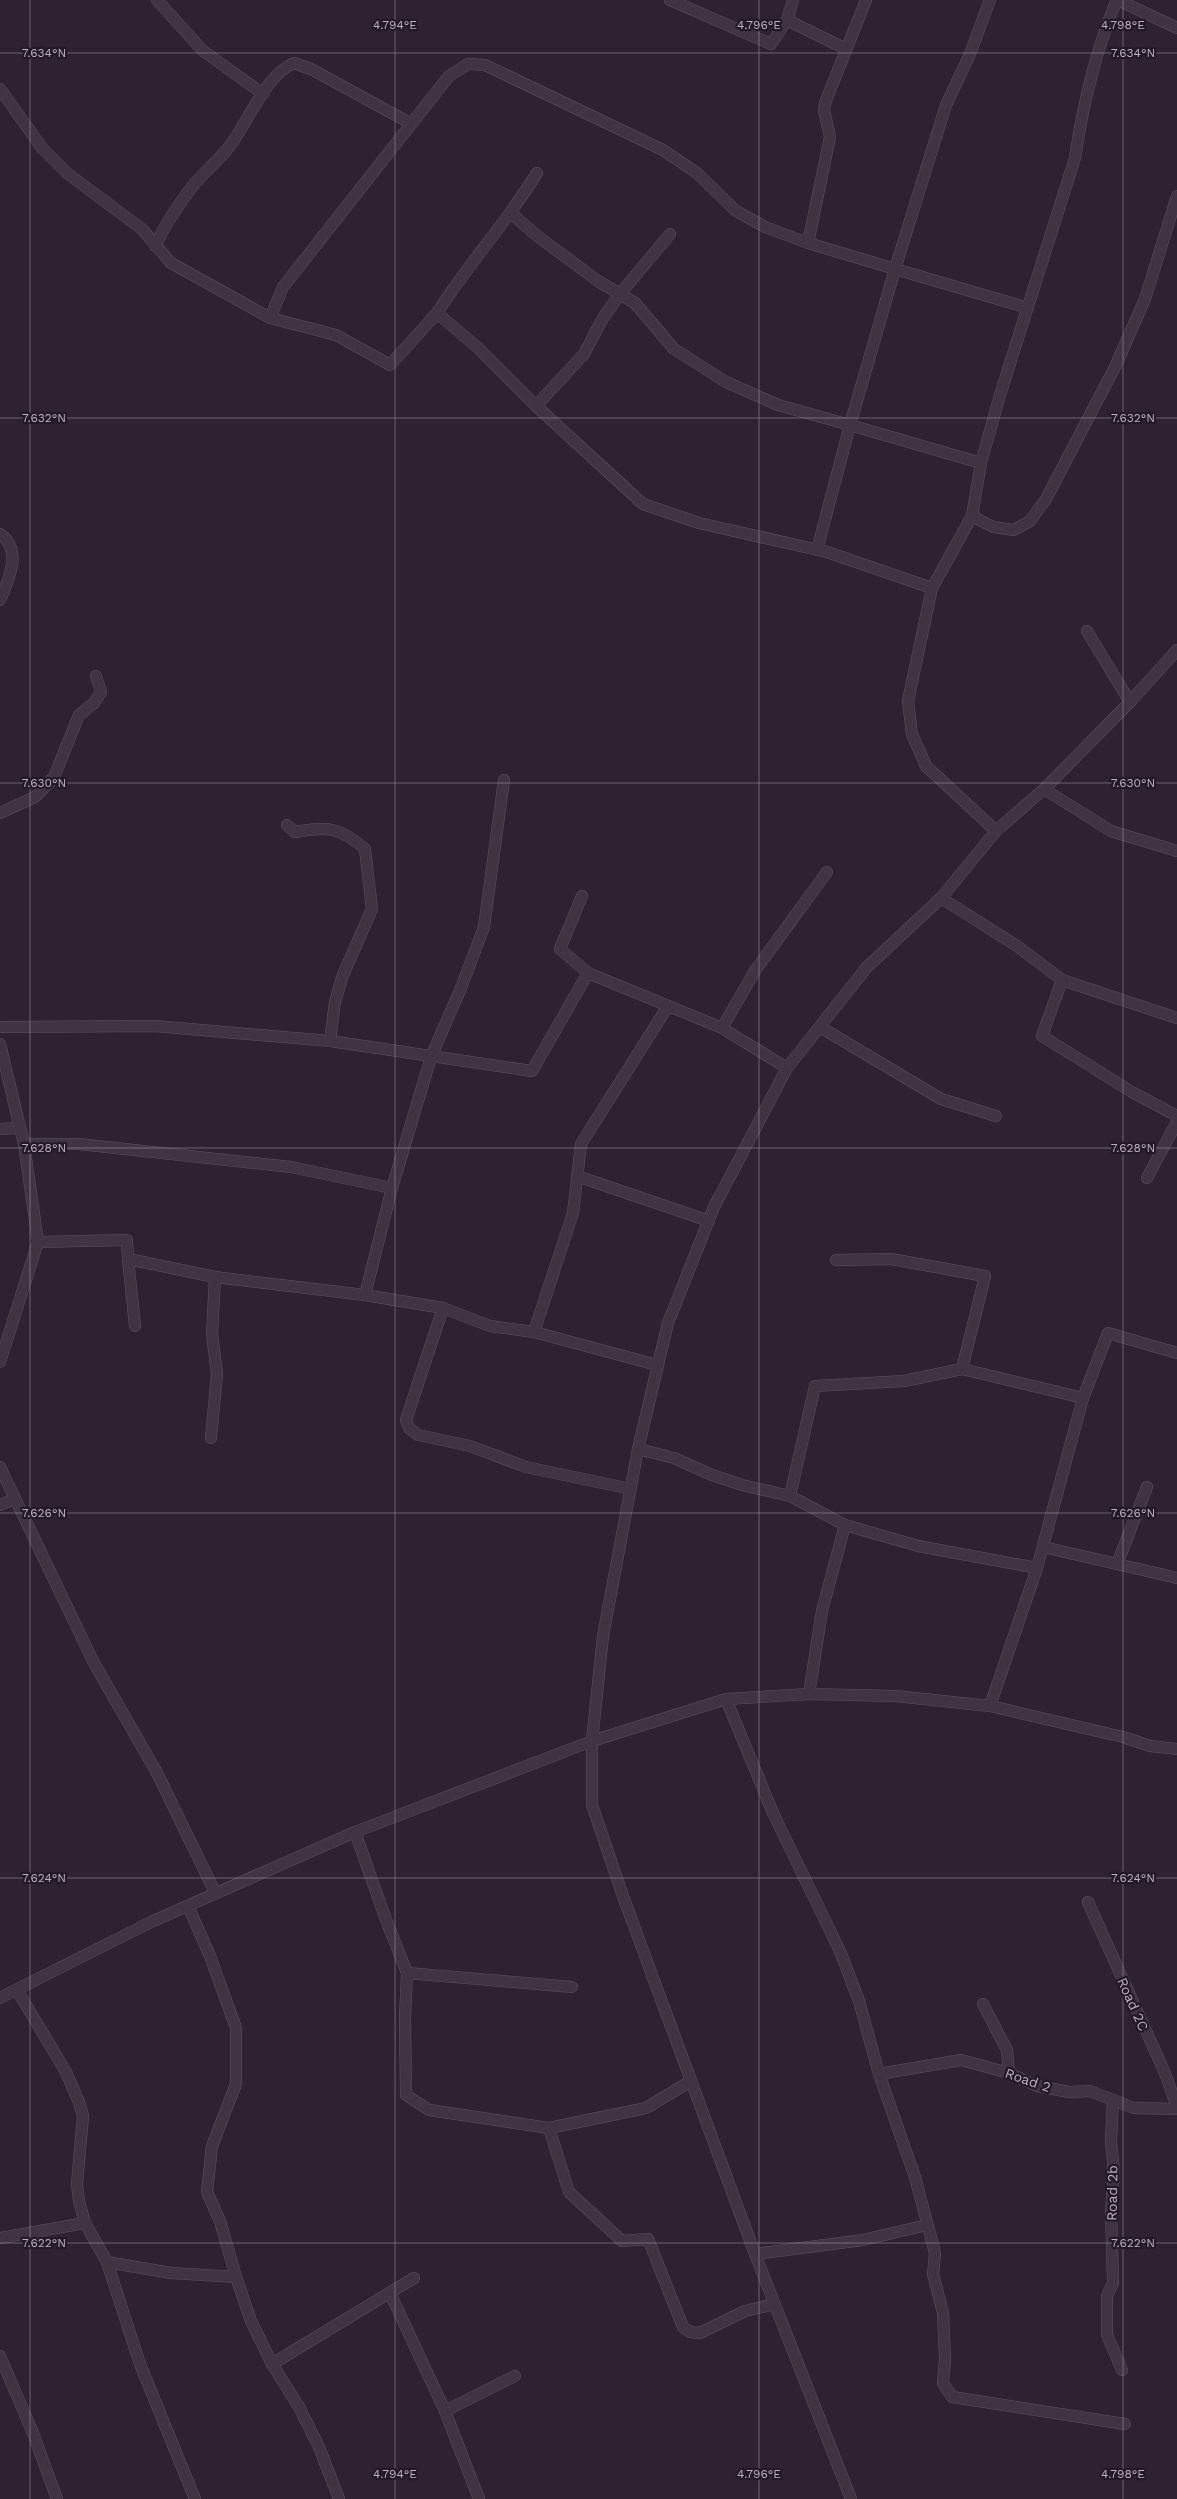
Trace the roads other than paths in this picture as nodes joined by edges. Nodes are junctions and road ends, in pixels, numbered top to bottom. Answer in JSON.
{"nodes":[{"id":1,"x":157,"y":0,"type":"edge"},
{"id":2,"x":670,"y":0,"type":"edge"},
{"id":3,"x":793,"y":0,"type":"edge"},
{"id":4,"x":866,"y":0,"type":"edge"},
{"id":5,"x":990,"y":0,"type":"edge"},
{"id":6,"x":1117,"y":0,"type":"edge"},
{"id":7,"x":786,"y":20,"type":"junction"},
{"id":8,"x":1177,"y":28,"type":"edge"},
{"id":9,"x":846,"y":49,"type":"junction"},
{"id":10,"x":0,"y":89,"type":"edge"},
{"id":11,"x":263,"y":94,"type":"junction"},
{"id":12,"x":410,"y":123,"type":"junction"},
{"id":13,"x":537,"y":173,"type":"dead end"},
{"id":14,"x":1177,"y":196,"type":"edge"},
{"id":15,"x":512,"y":214,"type":"junction"},
{"id":16,"x":670,"y":234,"type":"dead end"},
{"id":17,"x":808,"y":243,"type":"junction"},
{"id":18,"x":155,"y":246,"type":"junction"},
{"id":19,"x":895,"y":269,"type":"junction"},
{"id":20,"x":620,"y":294,"type":"junction"},
{"id":21,"x":1028,"y":308,"type":"junction"},
{"id":22,"x":437,"y":313,"type":"junction"},
{"id":23,"x":270,"y":318,"type":"junction"},
{"id":24,"x":536,"y":406,"type":"junction"},
{"id":25,"x":850,"y":425,"type":"junction"},
{"id":26,"x":981,"y":463,"type":"junction"},
{"id":27,"x":972,"y":516,"type":"junction"},
{"id":28,"x":0,"y":534,"type":"edge"},
{"id":29,"x":817,"y":550,"type":"junction"},
{"id":30,"x":932,"y":588,"type":"junction"},
{"id":31,"x":0,"y":600,"type":"edge"},
{"id":32,"x":1087,"y":631,"type":"dead end"},
{"id":33,"x":1177,"y":650,"type":"edge"},
{"id":34,"x":96,"y":676,"type":"dead end"},
{"id":35,"x":1130,"y":702,"type":"junction"},
{"id":36,"x":504,"y":780,"type":"dead end"},
{"id":37,"x":1044,"y":789,"type":"junction"},
{"id":38,"x":0,"y":813,"type":"edge"},
{"id":39,"x":287,"y":825,"type":"dead end"},
{"id":40,"x":996,"y":831,"type":"junction"},
{"id":41,"x":1177,"y":851,"type":"edge"},
{"id":42,"x":828,"y":872,"type":"dead end"},
{"id":43,"x":582,"y":896,"type":"dead end"},
{"id":44,"x":941,"y":898,"type":"junction"},
{"id":45,"x":588,"y":972,"type":"junction"},
{"id":46,"x":1062,"y":980,"type":"junction"},
{"id":47,"x":668,"y":1006,"type":"junction"},
{"id":48,"x":1177,"y":1018,"type":"edge"},
{"id":49,"x":0,"y":1027,"type":"edge"},
{"id":50,"x":820,"y":1027,"type":"junction"},
{"id":51,"x":722,"y":1028,"type":"junction"},
{"id":52,"x":330,"y":1041,"type":"junction"},
{"id":53,"x":0,"y":1044,"type":"edge"},
{"id":54,"x":432,"y":1057,"type":"junction"},
{"id":55,"x":788,"y":1068,"type":"junction"},
{"id":56,"x":996,"y":1116,"type":"dead end"},
{"id":57,"x":1177,"y":1116,"type":"edge"},
{"id":58,"x":1177,"y":1122,"type":"edge"},
{"id":59,"x":19,"y":1128,"type":"junction"},
{"id":60,"x":0,"y":1129,"type":"edge"},
{"id":61,"x":24,"y":1144,"type":"junction"},
{"id":62,"x":578,"y":1176,"type":"junction"},
{"id":63,"x":1147,"y":1178,"type":"dead end"},
{"id":64,"x":392,"y":1188,"type":"junction"},
{"id":65,"x":709,"y":1221,"type":"junction"},
{"id":66,"x":38,"y":1242,"type":"junction"},
{"id":67,"x":128,"y":1258,"type":"junction"},
{"id":68,"x":836,"y":1260,"type":"dead end"},
{"id":69,"x":216,"y":1277,"type":"junction"},
{"id":70,"x":365,"y":1295,"type":"junction"},
{"id":71,"x":443,"y":1308,"type":"junction"},
{"id":72,"x":135,"y":1326,"type":"dead end"},
{"id":73,"x":534,"y":1332,"type":"junction"},
{"id":74,"x":1177,"y":1352,"type":"edge"},
{"id":75,"x":0,"y":1362,"type":"edge"},
{"id":76,"x":657,"y":1365,"type":"junction"},
{"id":77,"x":962,"y":1369,"type":"junction"},
{"id":78,"x":1083,"y":1398,"type":"junction"},
{"id":79,"x":212,"y":1438,"type":"dead end"},
{"id":80,"x":638,"y":1450,"type":"junction"},
{"id":81,"x":0,"y":1467,"type":"edge"},
{"id":82,"x":1146,"y":1487,"type":"dead end"},
{"id":83,"x":631,"y":1489,"type":"junction"},
{"id":84,"x":790,"y":1496,"type":"junction"},
{"id":85,"x":14,"y":1498,"type":"junction"},
{"id":86,"x":0,"y":1506,"type":"edge"},
{"id":87,"x":845,"y":1525,"type":"junction"},
{"id":88,"x":1043,"y":1548,"type":"junction"},
{"id":89,"x":1117,"y":1564,"type":"junction"},
{"id":90,"x":1037,"y":1568,"type":"junction"},
{"id":91,"x":1177,"y":1578,"type":"edge"},
{"id":92,"x":809,"y":1694,"type":"junction"},
{"id":93,"x":726,"y":1699,"type":"junction"},
{"id":94,"x":990,"y":1706,"type":"junction"},
{"id":95,"x":592,"y":1741,"type":"junction"},
{"id":96,"x":1177,"y":1749,"type":"edge"},
{"id":97,"x":355,"y":1832,"type":"junction"},
{"id":98,"x":215,"y":1892,"type":"junction"},
{"id":99,"x":1088,"y":1902,"type":"dead end"},
{"id":100,"x":188,"y":1906,"type":"junction"},
{"id":101,"x":407,"y":1973,"type":"junction"},
{"id":102,"x":572,"y":1988,"type":"dead end"},
{"id":103,"x":17,"y":1990,"type":"junction"},
{"id":104,"x":0,"y":1998,"type":"edge"},
{"id":105,"x":983,"y":2004,"type":"dead end"},
{"id":106,"x":1009,"y":2073,"type":"junction"},
{"id":107,"x":879,"y":2074,"type":"junction"},
{"id":108,"x":691,"y":2081,"type":"junction"},
{"id":109,"x":1113,"y":2100,"type":"junction"},
{"id":110,"x":1177,"y":2108,"type":"edge"},
{"id":111,"x":548,"y":2128,"type":"junction"},
{"id":112,"x":85,"y":2224,"type":"junction"},
{"id":113,"x":927,"y":2225,"type":"junction"},
{"id":114,"x":0,"y":2238,"type":"edge"},
{"id":115,"x":755,"y":2254,"type":"junction"},
{"id":116,"x":107,"y":2262,"type":"junction"},
{"id":117,"x":236,"y":2277,"type":"junction"},
{"id":118,"x":414,"y":2278,"type":"dead end"},
{"id":119,"x":390,"y":2293,"type":"junction"},
{"id":120,"x":775,"y":2304,"type":"junction"},
{"id":121,"x":0,"y":2356,"type":"edge"},
{"id":122,"x":272,"y":2364,"type":"junction"},
{"id":123,"x":1122,"y":2370,"type":"dead end"},
{"id":124,"x":515,"y":2376,"type":"dead end"},
{"id":125,"x":445,"y":2411,"type":"junction"},
{"id":126,"x":1125,"y":2424,"type":"dead end"},
{"id":127,"x":57,"y":2499,"type":"edge"},
{"id":128,"x":195,"y":2499,"type":"edge"},
{"id":129,"x":339,"y":2499,"type":"edge"},
{"id":130,"x":479,"y":2499,"type":"edge"},
{"id":131,"x":851,"y":2499,"type":"edge"}],
"edges":[{"from":1,"to":11,"type":"street"},
{"from":2,"to":7,"type":"street"},
{"from":3,"to":7,"type":"street"},
{"from":4,"to":9,"type":"street"},
{"from":5,"to":19,"type":"street"},
{"from":6,"to":8,"type":"street"},
{"from":6,"to":21,"type":"street"},
{"from":7,"to":9,"type":"street"},
{"from":9,"to":17,"type":"street"},
{"from":10,"to":18,"type":"street"},
{"from":11,"to":12,"type":"street"},
{"from":11,"to":18,"type":"street"},
{"from":12,"to":17,"type":"street"},
{"from":12,"to":23,"type":"street"},
{"from":13,"to":15,"type":"street"},
{"from":14,"to":27,"type":"street"},
{"from":15,"to":20,"type":"street"},
{"from":15,"to":22,"type":"street"},
{"from":16,"to":20,"type":"street"},
{"from":17,"to":19,"type":"street"},
{"from":18,"to":23,"type":"street"},
{"from":19,"to":21,"type":"street"},
{"from":19,"to":25,"type":"street"},
{"from":20,"to":24,"type":"street"},
{"from":20,"to":25,"type":"street"},
{"from":21,"to":26,"type":"street"},
{"from":22,"to":23,"type":"street"},
{"from":22,"to":24,"type":"street"},
{"from":24,"to":29,"type":"street"},
{"from":25,"to":26,"type":"street"},
{"from":25,"to":29,"type":"street"},
{"from":26,"to":27,"type":"street"},
{"from":27,"to":30,"type":"street"},
{"from":28,"to":31,"type":"street"},
{"from":29,"to":30,"type":"street"},
{"from":30,"to":40,"type":"street"},
{"from":32,"to":35,"type":"street"},
{"from":33,"to":35,"type":"street"},
{"from":34,"to":38,"type":"street"},
{"from":35,"to":37,"type":"street"},
{"from":36,"to":54,"type":"street"},
{"from":37,"to":40,"type":"street"},
{"from":37,"to":41,"type":"street"},
{"from":39,"to":52,"type":"street"},
{"from":40,"to":44,"type":"street"},
{"from":42,"to":51,"type":"street"},
{"from":43,"to":45,"type":"street"},
{"from":44,"to":46,"type":"street"},
{"from":44,"to":50,"type":"street"},
{"from":45,"to":47,"type":"street"},
{"from":45,"to":54,"type":"street"},
{"from":46,"to":48,"type":"street"},
{"from":46,"to":57,"type":"street"},
{"from":47,"to":51,"type":"street"},
{"from":47,"to":62,"type":"street"},
{"from":49,"to":52,"type":"street"},
{"from":50,"to":55,"type":"street"},
{"from":50,"to":56,"type":"street"},
{"from":51,"to":55,"type":"street"},
{"from":52,"to":54,"type":"street"},
{"from":53,"to":59,"type":"street"},
{"from":54,"to":64,"type":"street"},
{"from":55,"to":65,"type":"street"},
{"from":58,"to":63,"type":"street"},
{"from":59,"to":60,"type":"street"},
{"from":59,"to":61,"type":"street"},
{"from":61,"to":64,"type":"street"},
{"from":61,"to":66,"type":"street"},
{"from":62,"to":65,"type":"street"},
{"from":62,"to":73,"type":"street"},
{"from":64,"to":70,"type":"street"},
{"from":65,"to":76,"type":"street"},
{"from":66,"to":67,"type":"street"},
{"from":66,"to":75,"type":"street"},
{"from":67,"to":69,"type":"street"},
{"from":67,"to":72,"type":"street"},
{"from":68,"to":77,"type":"street"},
{"from":69,"to":70,"type":"street"},
{"from":69,"to":79,"type":"street"},
{"from":70,"to":71,"type":"street"},
{"from":71,"to":73,"type":"street"},
{"from":71,"to":83,"type":"street"},
{"from":73,"to":76,"type":"street"},
{"from":74,"to":78,"type":"street"},
{"from":76,"to":80,"type":"street"},
{"from":77,"to":78,"type":"street"},
{"from":77,"to":84,"type":"street"},
{"from":78,"to":88,"type":"street"},
{"from":80,"to":83,"type":"street"},
{"from":80,"to":84,"type":"street"},
{"from":81,"to":85,"type":"street"},
{"from":82,"to":89,"type":"street"},
{"from":83,"to":95,"type":"street"},
{"from":84,"to":87,"type":"street"},
{"from":85,"to":86,"type":"street"},
{"from":85,"to":98,"type":"street"},
{"from":87,"to":90,"type":"street"},
{"from":87,"to":92,"type":"street"},
{"from":88,"to":89,"type":"street"},
{"from":88,"to":90,"type":"street"},
{"from":89,"to":91,"type":"street"},
{"from":90,"to":94,"type":"street"},
{"from":92,"to":93,"type":"street"},
{"from":92,"to":94,"type":"street"},
{"from":93,"to":95,"type":"street"},
{"from":93,"to":107,"type":"street"},
{"from":94,"to":96,"type":"street"},
{"from":95,"to":97,"type":"street"},
{"from":95,"to":108,"type":"street"},
{"from":97,"to":98,"type":"street"},
{"from":97,"to":101,"type":"street"},
{"from":98,"to":100,"type":"street"},
{"from":99,"to":110,"type":"street","name":"Road 2C"},
{"from":100,"to":103,"type":"street"},
{"from":100,"to":117,"type":"street"},
{"from":101,"to":102,"type":"street"},
{"from":101,"to":111,"type":"street"},
{"from":103,"to":104,"type":"street"},
{"from":103,"to":112,"type":"street"},
{"from":105,"to":106,"type":"street"},
{"from":106,"to":107,"type":"street","name":"Road 2"},
{"from":106,"to":109,"type":"street","name":"Road 2"},
{"from":107,"to":113,"type":"street"},
{"from":108,"to":111,"type":"street"},
{"from":108,"to":115,"type":"street"},
{"from":109,"to":110,"type":"street","name":"Road 2"},
{"from":109,"to":123,"type":"street","name":"Road 2b"},
{"from":111,"to":120,"type":"street"},
{"from":112,"to":114,"type":"street"},
{"from":112,"to":116,"type":"street"},
{"from":113,"to":115,"type":"street"},
{"from":113,"to":126,"type":"street"},
{"from":115,"to":120,"type":"street"},
{"from":116,"to":117,"type":"street"},
{"from":116,"to":128,"type":"street"},
{"from":117,"to":122,"type":"street"},
{"from":118,"to":119,"type":"street"},
{"from":119,"to":122,"type":"street"},
{"from":119,"to":125,"type":"street"},
{"from":120,"to":131,"type":"street"},
{"from":121,"to":127,"type":"street"},
{"from":122,"to":129,"type":"street"},
{"from":124,"to":125,"type":"street"},
{"from":125,"to":130,"type":"street"}]}
